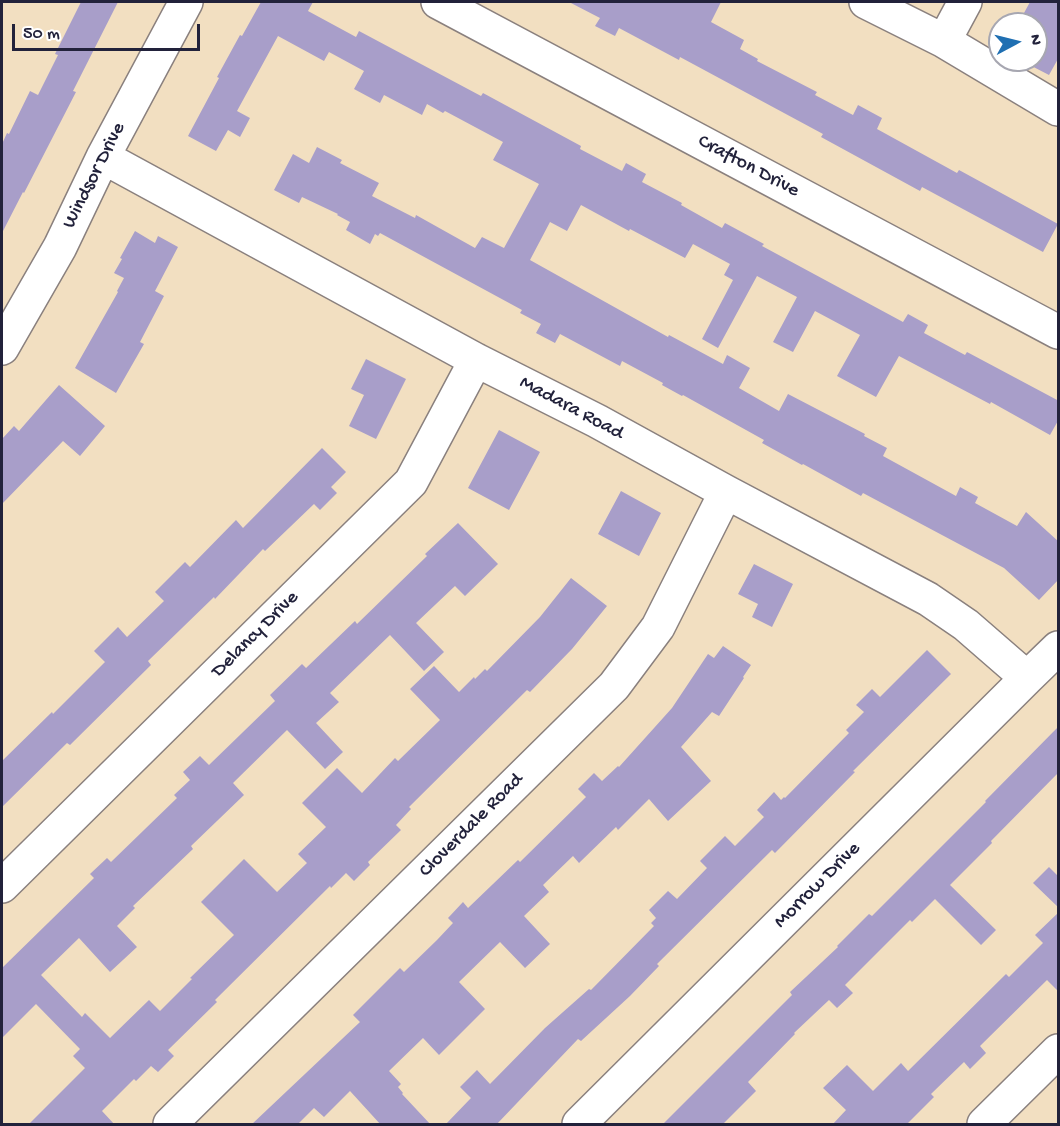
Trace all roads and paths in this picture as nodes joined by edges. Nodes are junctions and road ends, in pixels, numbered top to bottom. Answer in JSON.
{"nodes":[{"id":1,"x":186,"y":2,"type":"edge"},
{"id":2,"x":438,"y":2,"type":"edge"},
{"id":3,"x":866,"y":2,"type":"edge"},
{"id":4,"x":965,"y":2,"type":"edge"},
{"id":5,"x":944,"y":41,"type":"junction"},
{"id":6,"x":1059,"y":109,"type":"edge"},
{"id":7,"x":103,"y":157,"type":"junction"},
{"id":8,"x":1059,"y":332,"type":"edge"},
{"id":9,"x":2,"y":348,"type":"edge"},
{"id":10,"x":476,"y":360,"type":"junction"},
{"id":11,"x":726,"y":492,"type":"junction"},
{"id":12,"x":1059,"y":648,"type":"edge"},
{"id":13,"x":1027,"y":678,"type":"junction"},
{"id":14,"x":2,"y":886,"type":"edge"},
{"id":15,"x":1059,"y":1051,"type":"edge"},
{"id":16,"x":170,"y":1125,"type":"edge"},
{"id":17,"x":579,"y":1125,"type":"edge"},
{"id":18,"x":984,"y":1125,"type":"edge"}],
"edges":[{"from":1,"to":7,"type":"street","name":"Windsor Drive"},
{"from":2,"to":8,"type":"street","name":"Crafton Drive"},
{"from":3,"to":5,"type":"street"},
{"from":4,"to":5,"type":"street"},
{"from":5,"to":6,"type":"street"},
{"from":7,"to":9,"type":"street","name":"Windsor Drive"},
{"from":7,"to":10,"type":"street","name":"Madara Road"},
{"from":10,"to":11,"type":"street","name":"Madara Road"},
{"from":10,"to":14,"type":"street","name":"Delancy Drive"},
{"from":11,"to":13,"type":"street","name":"Madara Road"},
{"from":11,"to":16,"type":"street","name":"Cloverdale Road"},
{"from":12,"to":13,"type":"street","name":"Morrow Drive"},
{"from":13,"to":17,"type":"street","name":"Morrow Drive"},
{"from":15,"to":18,"type":"street"}]}
